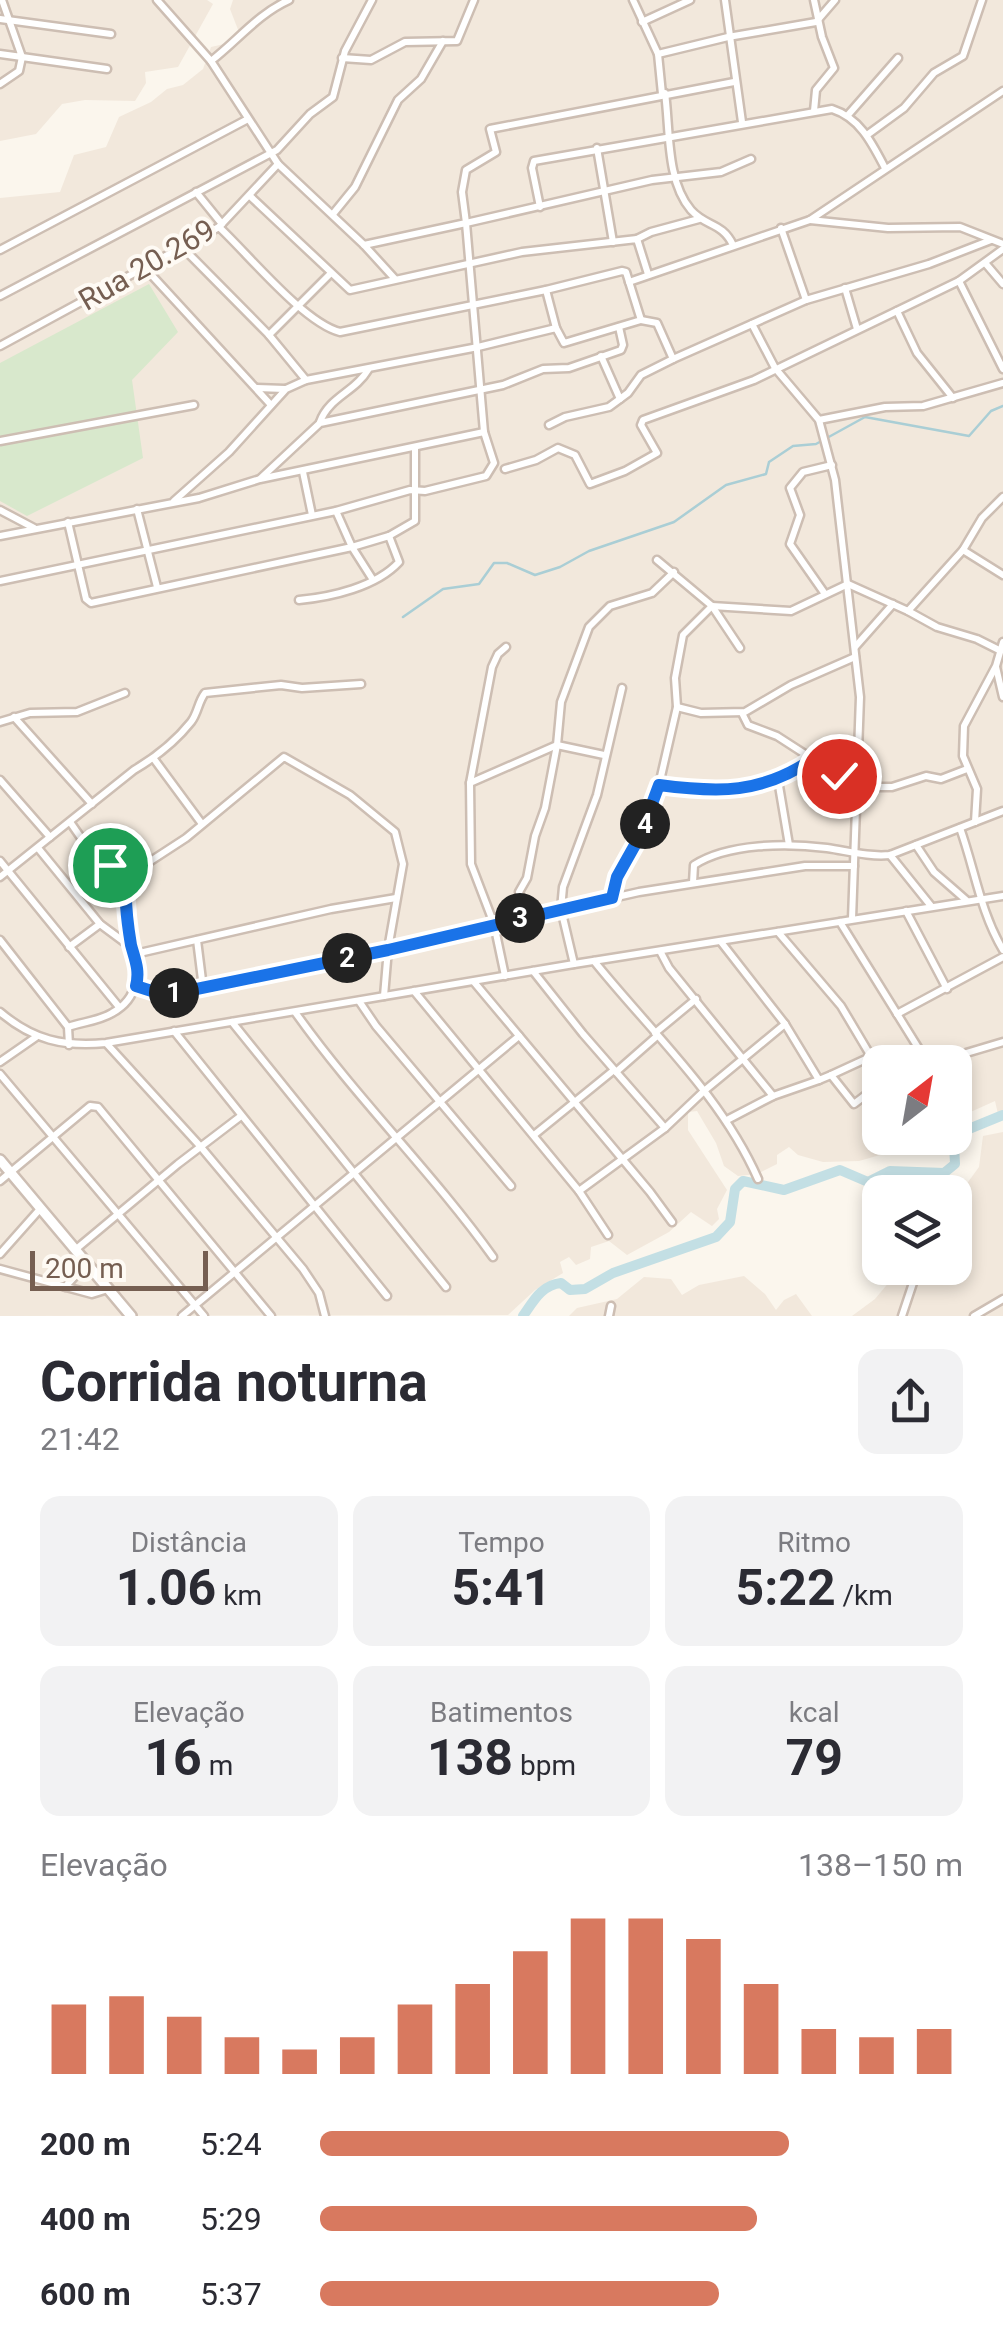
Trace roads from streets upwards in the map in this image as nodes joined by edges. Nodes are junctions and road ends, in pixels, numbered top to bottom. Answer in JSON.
{"nodes":[{"id":1,"x":2,"y":0,"type":"edge"},
{"id":2,"x":157,"y":0,"type":"edge"},
{"id":3,"x":289,"y":0,"type":"edge"},
{"id":4,"x":372,"y":0,"type":"edge"},
{"id":5,"x":474,"y":0,"type":"edge"},
{"id":6,"x":633,"y":0,"type":"edge"},
{"id":7,"x":690,"y":0,"type":"edge"},
{"id":8,"x":725,"y":0,"type":"edge"},
{"id":9,"x":814,"y":0,"type":"edge"},
{"id":10,"x":835,"y":0,"type":"edge"},
{"id":11,"x":982,"y":0,"type":"edge"},
{"id":12,"x":0,"y":20,"type":"edge"},
{"id":13,"x":11,"y":21,"type":"junction"},
{"id":14,"x":819,"y":21,"type":"junction"},
{"id":15,"x":642,"y":22,"type":"junction"},
{"id":16,"x":111,"y":34,"type":"dead end"},
{"id":17,"x":728,"y":37,"type":"junction"},
{"id":18,"x":443,"y":41,"type":"junction"},
{"id":19,"x":0,"y":54,"type":"edge"},
{"id":20,"x":658,"y":54,"type":"junction"},
{"id":21,"x":22,"y":58,"type":"junction"},
{"id":22,"x":342,"y":58,"type":"junction"},
{"id":23,"x":898,"y":58,"type":"dead end"},
{"id":24,"x":211,"y":61,"type":"junction"},
{"id":25,"x":107,"y":68,"type":"dead end"},
{"id":26,"x":734,"y":82,"type":"junction"},
{"id":27,"x":0,"y":84,"type":"edge"},
{"id":28,"x":1001,"y":92,"type":"edge"},
{"id":29,"x":664,"y":93,"type":"junction"},
{"id":30,"x":1003,"y":102,"type":"edge"},
{"id":31,"x":814,"y":111,"type":"junction"},
{"id":32,"x":848,"y":115,"type":"junction"},
{"id":33,"x":248,"y":118,"type":"junction"},
{"id":34,"x":742,"y":122,"type":"junction"},
{"id":35,"x":670,"y":135,"type":"junction"},
{"id":36,"x":867,"y":135,"type":"junction"},
{"id":37,"x":597,"y":148,"type":"junction"},
{"id":38,"x":270,"y":154,"type":"junction"},
{"id":39,"x":750,"y":159,"type":"dead end"},
{"id":40,"x":278,"y":164,"type":"junction"},
{"id":41,"x":885,"y":168,"type":"junction"},
{"id":42,"x":675,"y":176,"type":"junction"},
{"id":43,"x":196,"y":192,"type":"junction"},
{"id":44,"x":603,"y":192,"type":"junction"},
{"id":45,"x":250,"y":196,"type":"junction"},
{"id":46,"x":540,"y":207,"type":"junction"},
{"id":47,"x":333,"y":214,"type":"junction"},
{"id":48,"x":700,"y":218,"type":"junction"},
{"id":49,"x":810,"y":220,"type":"junction"},
{"id":50,"x":466,"y":223,"type":"junction"},
{"id":51,"x":221,"y":225,"type":"junction"},
{"id":52,"x":781,"y":228,"type":"junction"},
{"id":53,"x":637,"y":239,"type":"junction"},
{"id":54,"x":991,"y":240,"type":"junction"},
{"id":55,"x":613,"y":242,"type":"junction"},
{"id":56,"x":364,"y":245,"type":"junction"},
{"id":57,"x":732,"y":245,"type":"junction"},
{"id":58,"x":1003,"y":247,"type":"edge"},
{"id":59,"x":184,"y":249,"type":"junction"},
{"id":60,"x":0,"y":250,"type":"edge"},
{"id":61,"x":986,"y":264,"type":"junction"},
{"id":62,"x":469,"y":266,"type":"junction"},
{"id":63,"x":146,"y":269,"type":"junction"},
{"id":64,"x":331,"y":273,"type":"junction"},
{"id":65,"x":648,"y":274,"type":"junction"},
{"id":66,"x":395,"y":279,"type":"junction"},
{"id":67,"x":958,"y":281,"type":"junction"},
{"id":68,"x":629,"y":282,"type":"junction"},
{"id":69,"x":1003,"y":284,"type":"edge"},
{"id":70,"x":845,"y":288,"type":"junction"},
{"id":71,"x":546,"y":290,"type":"junction"},
{"id":72,"x":0,"y":296,"type":"edge"},
{"id":73,"x":806,"y":300,"type":"junction"},
{"id":74,"x":299,"y":305,"type":"junction"},
{"id":75,"x":472,"y":306,"type":"junction"},
{"id":76,"x":898,"y":312,"type":"junction"},
{"id":77,"x":641,"y":320,"type":"junction"},
{"id":78,"x":752,"y":324,"type":"junction"},
{"id":79,"x":619,"y":327,"type":"junction"},
{"id":80,"x":556,"y":328,"type":"junction"},
{"id":81,"x":857,"y":329,"type":"junction"},
{"id":82,"x":269,"y":336,"type":"junction"},
{"id":83,"x":0,"y":346,"type":"edge"},
{"id":84,"x":478,"y":347,"type":"junction"},
{"id":85,"x":601,"y":356,"type":"junction"},
{"id":86,"x":673,"y":359,"type":"junction"},
{"id":87,"x":775,"y":368,"type":"junction"},
{"id":88,"x":1003,"y":368,"type":"edge"},
{"id":89,"x":368,"y":369,"type":"junction"},
{"id":90,"x":306,"y":380,"type":"junction"},
{"id":91,"x":1003,"y":383,"type":"edge"},
{"id":92,"x":256,"y":388,"type":"junction"},
{"id":93,"x":286,"y":389,"type":"junction"},
{"id":94,"x":481,"y":390,"type":"junction"},
{"id":95,"x":953,"y":398,"type":"junction"},
{"id":96,"x":620,"y":399,"type":"junction"},
{"id":97,"x":194,"y":405,"type":"dead end"},
{"id":98,"x":272,"y":405,"type":"junction"},
{"id":99,"x":818,"y":420,"type":"junction"},
{"id":100,"x":320,"y":423,"type":"junction"},
{"id":101,"x":549,"y":425,"type":"dead end"},
{"id":102,"x":484,"y":432,"type":"junction"},
{"id":103,"x":0,"y":442,"type":"edge"},
{"id":104,"x":415,"y":446,"type":"junction"},
{"id":105,"x":832,"y":466,"type":"junction"},
{"id":106,"x":505,"y":469,"type":"dead end"},
{"id":107,"x":303,"y":472,"type":"junction"},
{"id":108,"x":260,"y":479,"type":"junction"},
{"id":109,"x":418,"y":490,"type":"junction"},
{"id":110,"x":1003,"y":498,"type":"edge"},
{"id":111,"x":174,"y":500,"type":"junction"},
{"id":112,"x":137,"y":508,"type":"junction"},
{"id":113,"x":0,"y":510,"type":"edge"},
{"id":114,"x":336,"y":511,"type":"junction"},
{"id":115,"x":312,"y":516,"type":"junction"},
{"id":116,"x":68,"y":522,"type":"junction"},
{"id":117,"x":34,"y":528,"type":"junction"},
{"id":118,"x":0,"y":536,"type":"edge"},
{"id":119,"x":389,"y":536,"type":"junction"},
{"id":120,"x":352,"y":547,"type":"junction"},
{"id":121,"x":149,"y":550,"type":"junction"},
{"id":122,"x":963,"y":550,"type":"junction"},
{"id":123,"x":657,"y":560,"type":"dead end"},
{"id":124,"x":76,"y":565,"type":"junction"},
{"id":125,"x":674,"y":572,"type":"junction"},
{"id":126,"x":1003,"y":574,"type":"edge"},
{"id":127,"x":373,"y":580,"type":"junction"},
{"id":128,"x":0,"y":582,"type":"edge"},
{"id":129,"x":848,"y":584,"type":"junction"},
{"id":130,"x":157,"y":587,"type":"junction"},
{"id":131,"x":825,"y":594,"type":"junction"},
{"id":132,"x":298,"y":600,"type":"dead end"},
{"id":133,"x":893,"y":604,"type":"junction"},
{"id":134,"x":712,"y":606,"type":"junction"},
{"id":135,"x":908,"y":610,"type":"junction"},
{"id":136,"x":1001,"y":646,"type":"edge"},
{"id":137,"x":506,"y":647,"type":"dead end"},
{"id":138,"x":740,"y":648,"type":"dead end"},
{"id":139,"x":855,"y":653,"type":"junction"},
{"id":140,"x":996,"y":666,"type":"junction"},
{"id":141,"x":360,"y":684,"type":"dead end"},
{"id":142,"x":622,"y":688,"type":"dead end"},
{"id":143,"x":125,"y":693,"type":"dead end"},
{"id":144,"x":1003,"y":697,"type":"edge"},
{"id":145,"x":678,"y":708,"type":"junction"},
{"id":146,"x":742,"y":713,"type":"junction"},
{"id":147,"x":14,"y":717,"type":"junction"},
{"id":148,"x":0,"y":722,"type":"edge"},
{"id":149,"x":557,"y":746,"type":"junction"},
{"id":150,"x":604,"y":755,"type":"junction"},
{"id":151,"x":154,"y":758,"type":"junction"},
{"id":152,"x":813,"y":759,"type":"junction"},
{"id":153,"x":966,"y":768,"type":"junction"},
{"id":154,"x":0,"y":780,"type":"edge"},
{"id":155,"x":778,"y":780,"type":"junction"},
{"id":156,"x":470,"y":783,"type":"junction"},
{"id":157,"x":659,"y":785,"type":"junction"},
{"id":158,"x":856,"y":787,"type":"junction"},
{"id":159,"x":92,"y":804,"type":"junction"},
{"id":160,"x":1003,"y":811,"type":"edge"},
{"id":161,"x":70,"y":822,"type":"junction"},
{"id":162,"x":974,"y":822,"type":"junction"},
{"id":163,"x":202,"y":824,"type":"junction"},
{"id":164,"x":960,"y":828,"type":"junction"},
{"id":165,"x":50,"y":837,"type":"junction"},
{"id":166,"x":916,"y":845,"type":"junction"},
{"id":167,"x":789,"y":846,"type":"junction"},
{"id":168,"x":38,"y":848,"type":"junction"},
{"id":169,"x":855,"y":854,"type":"junction"},
{"id":170,"x":890,"y":855,"type":"junction"},
{"id":171,"x":0,"y":861,"type":"edge"},
{"id":172,"x":854,"y":866,"type":"junction"},
{"id":173,"x":128,"y":869,"type":"junction"},
{"id":174,"x":8,"y":871,"type":"junction"},
{"id":175,"x":0,"y":877,"type":"edge"},
{"id":176,"x":693,"y":883,"type":"junction"},
{"id":177,"x":1003,"y":896,"type":"edge"},
{"id":178,"x":396,"y":898,"type":"junction"},
{"id":179,"x":612,"y":898,"type":"junction"},
{"id":180,"x":966,"y":900,"type":"junction"},
{"id":181,"x":979,"y":900,"type":"junction"},
{"id":182,"x":931,"y":906,"type":"junction"},
{"id":183,"x":562,"y":909,"type":"junction"},
{"id":184,"x":906,"y":910,"type":"junction"},
{"id":185,"x":524,"y":917,"type":"junction"},
{"id":186,"x":852,"y":919,"type":"junction"},
{"id":187,"x":840,"y":922,"type":"junction"},
{"id":188,"x":100,"y":924,"type":"junction"},
{"id":189,"x":494,"y":924,"type":"junction"},
{"id":190,"x":778,"y":932,"type":"junction"},
{"id":191,"x":0,"y":940,"type":"edge"},
{"id":192,"x":196,"y":940,"type":"junction"},
{"id":193,"x":721,"y":942,"type":"junction"},
{"id":194,"x":68,"y":947,"type":"junction"},
{"id":195,"x":388,"y":950,"type":"junction"},
{"id":196,"x":660,"y":950,"type":"junction"},
{"id":197,"x":133,"y":951,"type":"junction"},
{"id":198,"x":1003,"y":953,"type":"edge"},
{"id":199,"x":594,"y":961,"type":"junction"},
{"id":200,"x":574,"y":964,"type":"junction"},
{"id":201,"x":533,"y":971,"type":"junction"},
{"id":202,"x":505,"y":976,"type":"junction"},
{"id":203,"x":473,"y":981,"type":"junction"},
{"id":204,"x":136,"y":986,"type":"junction"},
{"id":205,"x":203,"y":988,"type":"junction"},
{"id":206,"x":947,"y":989,"type":"junction"},
{"id":207,"x":413,"y":990,"type":"junction"},
{"id":208,"x":384,"y":996,"type":"junction"},
{"id":209,"x":696,"y":999,"type":"junction"},
{"id":210,"x":358,"y":1000,"type":"junction"},
{"id":211,"x":120,"y":1008,"type":"junction"},
{"id":212,"x":0,"y":1012,"type":"edge"},
{"id":213,"x":295,"y":1012,"type":"junction"},
{"id":214,"x":897,"y":1014,"type":"junction"},
{"id":215,"x":231,"y":1021,"type":"junction"},
{"id":216,"x":785,"y":1024,"type":"junction"},
{"id":217,"x":68,"y":1027,"type":"junction"},
{"id":218,"x":174,"y":1030,"type":"junction"},
{"id":219,"x":656,"y":1035,"type":"junction"},
{"id":220,"x":36,"y":1036,"type":"junction"},
{"id":221,"x":519,"y":1036,"type":"junction"},
{"id":222,"x":1003,"y":1042,"type":"edge"},
{"id":223,"x":106,"y":1044,"type":"junction"},
{"id":224,"x":69,"y":1045,"type":"junction"},
{"id":225,"x":917,"y":1045,"type":"edge"},
{"id":226,"x":972,"y":1051,"type":"edge"},
{"id":227,"x":744,"y":1058,"type":"junction"},
{"id":228,"x":0,"y":1062,"type":"edge"},
{"id":229,"x":478,"y":1070,"type":"junction"},
{"id":230,"x":615,"y":1071,"type":"junction"},
{"id":231,"x":0,"y":1074,"type":"edge"},
{"id":232,"x":831,"y":1075,"type":"junction"},
{"id":233,"x":819,"y":1080,"type":"junction"},
{"id":234,"x":704,"y":1090,"type":"junction"},
{"id":235,"x":773,"y":1096,"type":"junction"},
{"id":236,"x":862,"y":1098,"type":"edge"},
{"id":237,"x":438,"y":1102,"type":"junction"},
{"id":238,"x":574,"y":1102,"type":"junction"},
{"id":239,"x":241,"y":1116,"type":"junction"},
{"id":240,"x":726,"y":1120,"type":"junction"},
{"id":241,"x":664,"y":1128,"type":"junction"},
{"id":242,"x":534,"y":1135,"type":"junction"},
{"id":243,"x":398,"y":1136,"type":"junction"},
{"id":244,"x":51,"y":1138,"type":"junction"},
{"id":245,"x":200,"y":1146,"type":"junction"},
{"id":246,"x":622,"y":1158,"type":"junction"},
{"id":247,"x":0,"y":1160,"type":"edge"},
{"id":248,"x":355,"y":1171,"type":"junction"},
{"id":249,"x":10,"y":1172,"type":"junction"},
{"id":250,"x":758,"y":1179,"type":"dead end"},
{"id":251,"x":0,"y":1181,"type":"edge"},
{"id":252,"x":157,"y":1181,"type":"junction"},
{"id":253,"x":511,"y":1186,"type":"dead end"},
{"id":254,"x":579,"y":1190,"type":"junction"},
{"id":255,"x":314,"y":1205,"type":"junction"},
{"id":256,"x":40,"y":1209,"type":"junction"},
{"id":257,"x":117,"y":1214,"type":"junction"},
{"id":258,"x":672,"y":1222,"type":"dead end"},
{"id":259,"x":608,"y":1235,"type":"dead end"},
{"id":260,"x":276,"y":1236,"type":"junction"},
{"id":261,"x":75,"y":1250,"type":"junction"},
{"id":262,"x":0,"y":1254,"type":"edge"},
{"id":263,"x":493,"y":1257,"type":"dead end"},
{"id":264,"x":86,"y":1264,"type":"junction"},
{"id":265,"x":0,"y":1269,"type":"edge"},
{"id":266,"x":234,"y":1273,"type":"junction"},
{"id":267,"x":912,"y":1285,"type":"edge"},
{"id":268,"x":446,"y":1287,"type":"dead end"},
{"id":269,"x":64,"y":1288,"type":"junction"},
{"id":270,"x":108,"y":1289,"type":"junction"},
{"id":271,"x":387,"y":1296,"type":"dead end"},
{"id":272,"x":1003,"y":1299,"type":"edge"},
{"id":273,"x":195,"y":1305,"type":"junction"},
{"id":274,"x":611,"y":1306,"type":"dead end"},
{"id":275,"x":130,"y":1316,"type":"edge"},
{"id":276,"x":182,"y":1316,"type":"edge"},
{"id":277,"x":204,"y":1316,"type":"edge"},
{"id":278,"x":272,"y":1316,"type":"edge"},
{"id":279,"x":325,"y":1316,"type":"edge"},
{"id":280,"x":609,"y":1316,"type":"edge"},
{"id":281,"x":902,"y":1316,"type":"edge"},
{"id":282,"x":974,"y":1316,"type":"edge"}],
"edges":[{"from":1,"to":13,"type":"street"},
{"from":2,"to":24,"type":"street"},
{"from":3,"to":24,"type":"street"},
{"from":4,"to":22,"type":"street"},
{"from":5,"to":18,"type":"street"},
{"from":6,"to":15,"type":"street"},
{"from":7,"to":15,"type":"street"},
{"from":8,"to":17,"type":"street"},
{"from":9,"to":14,"type":"street"},
{"from":10,"to":14,"type":"street"},
{"from":11,"to":36,"type":"street"},
{"from":12,"to":13,"type":"street"},
{"from":13,"to":16,"type":"street"},
{"from":13,"to":21,"type":"street"},
{"from":14,"to":17,"type":"street"},
{"from":14,"to":31,"type":"street"},
{"from":15,"to":20,"type":"street"},
{"from":17,"to":20,"type":"street"},
{"from":17,"to":26,"type":"street"},
{"from":18,"to":22,"type":"street"},
{"from":18,"to":47,"type":"street"},
{"from":19,"to":21,"type":"street"},
{"from":20,"to":29,"type":"street"},
{"from":21,"to":25,"type":"street"},
{"from":21,"to":27,"type":"street"},
{"from":22,"to":38,"type":"street"},
{"from":23,"to":32,"type":"street"},
{"from":24,"to":33,"type":"street"},
{"from":26,"to":29,"type":"street"},
{"from":26,"to":34,"type":"street"},
{"from":28,"to":30,"type":"street"},
{"from":28,"to":41,"type":"street"},
{"from":29,"to":35,"type":"street"},
{"from":29,"to":50,"type":"street"},
{"from":31,"to":32,"type":"street"},
{"from":31,"to":34,"type":"street"},
{"from":32,"to":36,"type":"street"},
{"from":33,"to":38,"type":"street"},
{"from":33,"to":60,"type":"street"},
{"from":34,"to":35,"type":"street"},
{"from":35,"to":37,"type":"street"},
{"from":35,"to":42,"type":"street"},
{"from":36,"to":41,"type":"street"},
{"from":37,"to":44,"type":"street"},
{"from":37,"to":46,"type":"street"},
{"from":38,"to":40,"type":"street"},
{"from":38,"to":43,"type":"street"},
{"from":39,"to":42,"type":"street"},
{"from":40,"to":45,"type":"street","name":"Rua 20.269"},
{"from":40,"to":47,"type":"street"},
{"from":41,"to":49,"type":"street"},
{"from":42,"to":44,"type":"street"},
{"from":42,"to":48,"type":"street"},
{"from":43,"to":51,"type":"street"},
{"from":43,"to":72,"type":"street"},
{"from":44,"to":46,"type":"street"},
{"from":44,"to":55,"type":"street"},
{"from":45,"to":51,"type":"street","name":"Rua 20.269"},
{"from":45,"to":64,"type":"street"},
{"from":46,"to":50,"type":"street"},
{"from":47,"to":56,"type":"street"},
{"from":48,"to":53,"type":"street"},
{"from":48,"to":57,"type":"street"},
{"from":49,"to":52,"type":"street"},
{"from":49,"to":54,"type":"street"},
{"from":50,"to":56,"type":"street"},
{"from":50,"to":62,"type":"street"},
{"from":51,"to":59,"type":"street","name":"Rua 20.269"},
{"from":51,"to":74,"type":"street"},
{"from":52,"to":57,"type":"street"},
{"from":52,"to":73,"type":"street"},
{"from":53,"to":55,"type":"street"},
{"from":53,"to":65,"type":"street"},
{"from":54,"to":58,"type":"street"},
{"from":54,"to":70,"type":"street"},
{"from":55,"to":62,"type":"street"},
{"from":56,"to":66,"type":"street"},
{"from":57,"to":65,"type":"street"},
{"from":58,"to":61,"type":"street"},
{"from":59,"to":63,"type":"street","name":"Rua 20.269"},
{"from":59,"to":82,"type":"street"},
{"from":61,"to":67,"type":"street"},
{"from":61,"to":69,"type":"street"},
{"from":62,"to":66,"type":"street"},
{"from":62,"to":75,"type":"street"},
{"from":63,"to":83,"type":"street","name":"Rua 20.269"},
{"from":63,"to":92,"type":"street"},
{"from":64,"to":66,"type":"street"},
{"from":64,"to":74,"type":"street"},
{"from":65,"to":68,"type":"street"},
{"from":67,"to":76,"type":"street"},
{"from":67,"to":88,"type":"street"},
{"from":68,"to":71,"type":"street"},
{"from":68,"to":77,"type":"street"},
{"from":70,"to":73,"type":"street"},
{"from":70,"to":81,"type":"street"},
{"from":71,"to":75,"type":"street"},
{"from":71,"to":80,"type":"street"},
{"from":73,"to":78,"type":"street"},
{"from":74,"to":75,"type":"street"},
{"from":74,"to":82,"type":"street"},
{"from":75,"to":84,"type":"street"},
{"from":76,"to":81,"type":"street"},
{"from":76,"to":95,"type":"street"},
{"from":77,"to":79,"type":"street"},
{"from":77,"to":86,"type":"street"},
{"from":78,"to":86,"type":"street"},
{"from":78,"to":87,"type":"street"},
{"from":79,"to":80,"type":"street"},
{"from":79,"to":85,"type":"street"},
{"from":80,"to":84,"type":"street"},
{"from":81,"to":87,"type":"street"},
{"from":82,"to":90,"type":"street"},
{"from":84,"to":89,"type":"street"},
{"from":84,"to":94,"type":"street"},
{"from":85,"to":94,"type":"street"},
{"from":85,"to":96,"type":"street"},
{"from":86,"to":96,"type":"street"},
{"from":87,"to":99,"type":"street"},
{"from":87,"to":106,"type":"street"},
{"from":89,"to":90,"type":"street"},
{"from":89,"to":100,"type":"street"},
{"from":90,"to":93,"type":"street"},
{"from":91,"to":95,"type":"street"},
{"from":92,"to":93,"type":"street"},
{"from":92,"to":98,"type":"street"},
{"from":93,"to":98,"type":"street"},
{"from":94,"to":100,"type":"street"},
{"from":94,"to":102,"type":"street"},
{"from":95,"to":99,"type":"street"},
{"from":96,"to":101,"type":"street"},
{"from":97,"to":103,"type":"street"},
{"from":98,"to":111,"type":"street"},
{"from":99,"to":105,"type":"street"},
{"from":100,"to":108,"type":"street"},
{"from":102,"to":104,"type":"street"},
{"from":102,"to":109,"type":"street"},
{"from":104,"to":107,"type":"street"},
{"from":104,"to":109,"type":"street"},
{"from":105,"to":129,"type":"street"},
{"from":105,"to":131,"type":"street"},
{"from":107,"to":108,"type":"street"},
{"from":107,"to":115,"type":"street"},
{"from":108,"to":111,"type":"street"},
{"from":109,"to":114,"type":"street"},
{"from":109,"to":119,"type":"street"},
{"from":110,"to":122,"type":"street"},
{"from":111,"to":112,"type":"street"},
{"from":112,"to":116,"type":"street"},
{"from":112,"to":121,"type":"street"},
{"from":113,"to":117,"type":"street"},
{"from":114,"to":115,"type":"street"},
{"from":114,"to":120,"type":"street"},
{"from":115,"to":121,"type":"street"},
{"from":116,"to":117,"type":"street"},
{"from":116,"to":124,"type":"street"},
{"from":117,"to":118,"type":"street"},
{"from":119,"to":120,"type":"street"},
{"from":119,"to":127,"type":"street"},
{"from":120,"to":127,"type":"street"},
{"from":120,"to":130,"type":"street"},
{"from":121,"to":124,"type":"street"},
{"from":121,"to":130,"type":"street"},
{"from":122,"to":126,"type":"street"},
{"from":122,"to":135,"type":"street"},
{"from":123,"to":125,"type":"street"},
{"from":124,"to":128,"type":"street"},
{"from":124,"to":130,"type":"street"},
{"from":125,"to":134,"type":"street"},
{"from":125,"to":149,"type":"street"},
{"from":127,"to":132,"type":"street"},
{"from":129,"to":131,"type":"street"},
{"from":129,"to":133,"type":"street"},
{"from":129,"to":139,"type":"street"},
{"from":131,"to":134,"type":"street"},
{"from":133,"to":135,"type":"street"},
{"from":133,"to":139,"type":"street"},
{"from":134,"to":138,"type":"street"},
{"from":134,"to":145,"type":"street"},
{"from":135,"to":136,"type":"street"},
{"from":136,"to":140,"type":"street"},
{"from":137,"to":156,"type":"street"},
{"from":139,"to":146,"type":"street"},
{"from":139,"to":158,"type":"street"},
{"from":140,"to":144,"type":"street"},
{"from":140,"to":153,"type":"street"},
{"from":141,"to":151,"type":"street"},
{"from":142,"to":150,"type":"street"},
{"from":143,"to":147,"type":"street"},
{"from":145,"to":146,"type":"street"},
{"from":145,"to":157,"type":"street"},
{"from":146,"to":152,"type":"street"},
{"from":147,"to":148,"type":"street"},
{"from":147,"to":159,"type":"street"},
{"from":149,"to":150,"type":"street"},
{"from":149,"to":156,"type":"street"},
{"from":149,"to":185,"type":"street"},
{"from":150,"to":183,"type":"street"},
{"from":151,"to":159,"type":"street"},
{"from":151,"to":163,"type":"street"},
{"from":152,"to":155,"type":"street"},
{"from":152,"to":158,"type":"street"},
{"from":153,"to":158,"type":"street"},
{"from":153,"to":162,"type":"street"},
{"from":154,"to":165,"type":"street"},
{"from":155,"to":157,"type":"street"},
{"from":155,"to":167,"type":"street"},
{"from":156,"to":189,"type":"street"},
{"from":157,"to":179,"type":"street"},
{"from":158,"to":169,"type":"street"},
{"from":159,"to":161,"type":"street"},
{"from":160,"to":162,"type":"street"},
{"from":161,"to":165,"type":"street"},
{"from":161,"to":173,"type":"street"},
{"from":162,"to":164,"type":"street"},
{"from":163,"to":173,"type":"street"},
{"from":163,"to":178,"type":"street"},
{"from":164,"to":166,"type":"street"},
{"from":164,"to":181,"type":"street"},
{"from":165,"to":168,"type":"street"},
{"from":166,"to":170,"type":"street"},
{"from":166,"to":180,"type":"street"},
{"from":167,"to":169,"type":"street"},
{"from":167,"to":176,"type":"street"},
{"from":168,"to":174,"type":"street"},
{"from":168,"to":188,"type":"street"},
{"from":169,"to":170,"type":"street"},
{"from":169,"to":172,"type":"street"},
{"from":170,"to":182,"type":"street"},
{"from":171,"to":174,"type":"street"},
{"from":172,"to":176,"type":"street"},
{"from":172,"to":186,"type":"street"},
{"from":173,"to":197,"type":"street"},
{"from":174,"to":175,"type":"street"},
{"from":174,"to":194,"type":"street"},
{"from":176,"to":179,"type":"street"},
{"from":177,"to":181,"type":"street"},
{"from":178,"to":192,"type":"street"},
{"from":178,"to":195,"type":"street"},
{"from":179,"to":183,"type":"street"},
{"from":180,"to":181,"type":"street"},
{"from":180,"to":182,"type":"street"},
{"from":181,"to":198,"type":"street"},
{"from":182,"to":184,"type":"street"},
{"from":183,"to":185,"type":"street"},
{"from":183,"to":200,"type":"street"},
{"from":184,"to":186,"type":"street"},
{"from":184,"to":206,"type":"street"},
{"from":185,"to":189,"type":"street"},
{"from":186,"to":187,"type":"street"},
{"from":187,"to":190,"type":"street"},
{"from":187,"to":214,"type":"street"},
{"from":188,"to":194,"type":"street"},
{"from":188,"to":197,"type":"street"},
{"from":189,"to":195,"type":"street"},
{"from":189,"to":202,"type":"street"},
{"from":190,"to":193,"type":"street"},
{"from":190,"to":232,"type":"street"},
{"from":191,"to":217,"type":"street"},
{"from":192,"to":197,"type":"street"},
{"from":192,"to":205,"type":"street"},
{"from":193,"to":196,"type":"street"},
{"from":193,"to":216,"type":"street"},
{"from":194,"to":211,"type":"street"},
{"from":195,"to":205,"type":"street"},
{"from":195,"to":208,"type":"street"},
{"from":196,"to":199,"type":"street"},
{"from":196,"to":209,"type":"street"},
{"from":197,"to":204,"type":"street"},
{"from":198,"to":206,"type":"street"},
{"from":199,"to":200,"type":"street"},
{"from":199,"to":219,"type":"street"},
{"from":200,"to":201,"type":"street"},
{"from":201,"to":202,"type":"street"},
{"from":201,"to":230,"type":"street"},
{"from":202,"to":203,"type":"street"},
{"from":203,"to":207,"type":"street"},
{"from":203,"to":221,"type":"street"},
{"from":204,"to":205,"type":"street"},
{"from":204,"to":211,"type":"street"},
{"from":206,"to":214,"type":"street"},
{"from":207,"to":208,"type":"street"},
{"from":207,"to":229,"type":"street"},
{"from":208,"to":210,"type":"street"},
{"from":209,"to":219,"type":"street"},
{"from":209,"to":227,"type":"street"},
{"from":210,"to":213,"type":"street"},
{"from":210,"to":237,"type":"street"},
{"from":211,"to":217,"type":"street"},
{"from":212,"to":220,"type":"street"},
{"from":213,"to":215,"type":"street"},
{"from":213,"to":243,"type":"street"},
{"from":214,"to":225,"type":"street"},
{"from":215,"to":218,"type":"street"},
{"from":215,"to":248,"type":"street"},
{"from":216,"to":227,"type":"street"},
{"from":216,"to":233,"type":"street"},
{"from":217,"to":224,"type":"street"},
{"from":218,"to":223,"type":"street"},
{"from":218,"to":239,"type":"street"},
{"from":219,"to":230,"type":"street"},
{"from":219,"to":234,"type":"street"},
{"from":220,"to":224,"type":"street"},
{"from":220,"to":228,"type":"street"},
{"from":221,"to":229,"type":"street"},
{"from":221,"to":238,"type":"street"},
{"from":222,"to":226,"type":"street"},
{"from":223,"to":224,"type":"street"},
{"from":223,"to":245,"type":"street"},
{"from":227,"to":234,"type":"street"},
{"from":227,"to":235,"type":"street"},
{"from":229,"to":237,"type":"street"},
{"from":229,"to":242,"type":"street"},
{"from":230,"to":238,"type":"street"},
{"from":230,"to":241,"type":"street"},
{"from":231,"to":244,"type":"street"},
{"from":232,"to":233,"type":"street"},
{"from":232,"to":236,"type":"street"},
{"from":233,"to":235,"type":"street"},
{"from":234,"to":240,"type":"street"},
{"from":234,"to":241,"type":"street"},
{"from":235,"to":240,"type":"street"},
{"from":237,"to":243,"type":"street"},
{"from":237,"to":253,"type":"street"},
{"from":238,"to":242,"type":"street"},
{"from":238,"to":246,"type":"street"},
{"from":239,"to":245,"type":"street"},
{"from":239,"to":255,"type":"street"},
{"from":240,"to":250,"type":"street"},
{"from":241,"to":246,"type":"street"},
{"from":242,"to":254,"type":"street"},
{"from":243,"to":248,"type":"street"},
{"from":243,"to":263,"type":"street"},
{"from":244,"to":249,"type":"street"},
{"from":244,"to":252,"type":"street"},
{"from":244,"to":257,"type":"street"},
{"from":245,"to":252,"type":"street"},
{"from":245,"to":260,"type":"street"},
{"from":246,"to":254,"type":"street"},
{"from":246,"to":258,"type":"street"},
{"from":247,"to":249,"type":"street"},
{"from":248,"to":255,"type":"street"},
{"from":248,"to":268,"type":"street"},
{"from":249,"to":251,"type":"street"},
{"from":249,"to":256,"type":"street"},
{"from":252,"to":257,"type":"street"},
{"from":252,"to":266,"type":"street"},
{"from":254,"to":259,"type":"street"},
{"from":255,"to":260,"type":"street"},
{"from":255,"to":271,"type":"street"},
{"from":256,"to":261,"type":"street"},
{"from":256,"to":262,"type":"street"},
{"from":257,"to":261,"type":"street"},
{"from":257,"to":273,"type":"street"},
{"from":260,"to":266,"type":"street"},
{"from":260,"to":279,"type":"street"},
{"from":261,"to":264,"type":"street"},
{"from":264,"to":269,"type":"street"},
{"from":264,"to":270,"type":"street"},
{"from":265,"to":269,"type":"street"},
{"from":266,"to":273,"type":"street"},
{"from":266,"to":278,"type":"street"},
{"from":267,"to":281,"type":"street"},
{"from":269,"to":270,"type":"street"},
{"from":270,"to":275,"type":"street"},
{"from":272,"to":282,"type":"street"},
{"from":273,"to":276,"type":"street"},
{"from":273,"to":277,"type":"street"},
{"from":274,"to":280,"type":"street"}]}
